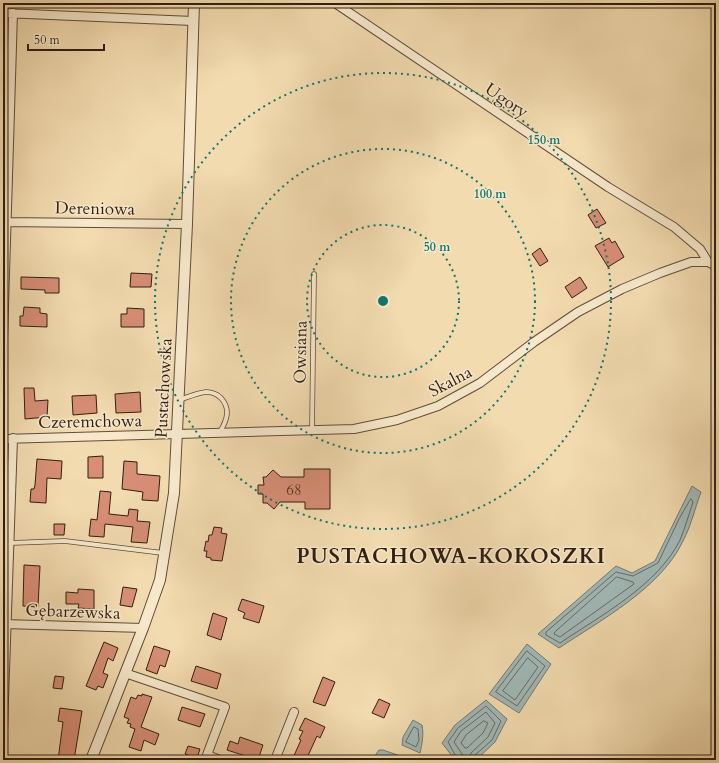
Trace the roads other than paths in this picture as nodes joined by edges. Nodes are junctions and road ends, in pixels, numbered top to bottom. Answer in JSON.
{"nodes":[{"id":1,"x":194,"y":3,"type":"edge"},
{"id":2,"x":335,"y":3,"type":"edge"},
{"id":3,"x":3,"y":13,"type":"edge"},
{"id":4,"x":13,"y":13,"type":"junction"},
{"id":5,"x":194,"y":21,"type":"junction"},
{"id":6,"x":5,"y":222,"type":"edge"},
{"id":7,"x":187,"y":224,"type":"junction"},
{"id":8,"x":708,"y":262,"type":"junction"},
{"id":9,"x":716,"y":266,"type":"edge"},
{"id":10,"x":314,"y":274,"type":"dead end"},
{"id":11,"x":3,"y":339,"type":"edge"},
{"id":12,"x":179,"y":400,"type":"junction"},
{"id":13,"x":312,"y":430,"type":"junction"},
{"id":14,"x":220,"y":432,"type":"junction"},
{"id":15,"x":177,"y":433,"type":"junction"},
{"id":16,"x":13,"y":438,"type":"junction"},
{"id":17,"x":3,"y":439,"type":"edge"},
{"id":18,"x":10,"y":544,"type":"junction"},
{"id":19,"x":166,"y":553,"type":"junction"},
{"id":20,"x":5,"y":624,"type":"edge"},
{"id":21,"x":143,"y":628,"type":"junction"},
{"id":22,"x":125,"y":673,"type":"junction"},
{"id":23,"x":294,"y":712,"type":"dead end"},
{"id":24,"x":3,"y":729,"type":"edge"},
{"id":25,"x":91,"y":760,"type":"edge"},
{"id":26,"x":220,"y":760,"type":"edge"},
{"id":27,"x":275,"y":760,"type":"edge"}],
"edges":[{"from":1,"to":5,"type":"street","name":"Pustachowska"},
{"from":2,"to":8,"type":"street","name":"Ugory"},
{"from":3,"to":4,"type":"street"},
{"from":4,"to":5,"type":"street"},
{"from":4,"to":6,"type":"street"},
{"from":5,"to":7,"type":"street","name":"Pustachowska"},
{"from":6,"to":7,"type":"street","name":"Dereniowa"},
{"from":6,"to":11,"type":"street"},
{"from":7,"to":12,"type":"street","name":"Pustachowska"},
{"from":8,"to":9,"type":"street","name":"Ugory"},
{"from":8,"to":13,"type":"street","name":"Skalna"},
{"from":10,"to":13,"type":"lane","name":"Owsiana"},
{"from":12,"to":14,"type":"lane"},
{"from":12,"to":15,"type":"street","name":"Pustachowska"},
{"from":13,"to":14,"type":"street","name":"Skalna"},
{"from":14,"to":15,"type":"street","name":"Skalna"},
{"from":15,"to":16,"type":"street","name":"Czeremchowa"},
{"from":15,"to":19,"type":"street","name":"Pustachowska"},
{"from":16,"to":17,"type":"street","name":"Czeremchowa"},
{"from":16,"to":18,"type":"street"},
{"from":18,"to":19,"type":"lane"},
{"from":18,"to":20,"type":"street"},
{"from":19,"to":21,"type":"street","name":"Pustachowska"},
{"from":20,"to":21,"type":"street","name":"Gębarzewska"},
{"from":20,"to":24,"type":"street"},
{"from":21,"to":22,"type":"street","name":"Pustachowska"},
{"from":22,"to":25,"type":"street","name":"Pustachowska"},
{"from":22,"to":26,"type":"street"},
{"from":23,"to":27,"type":"street"}]}
